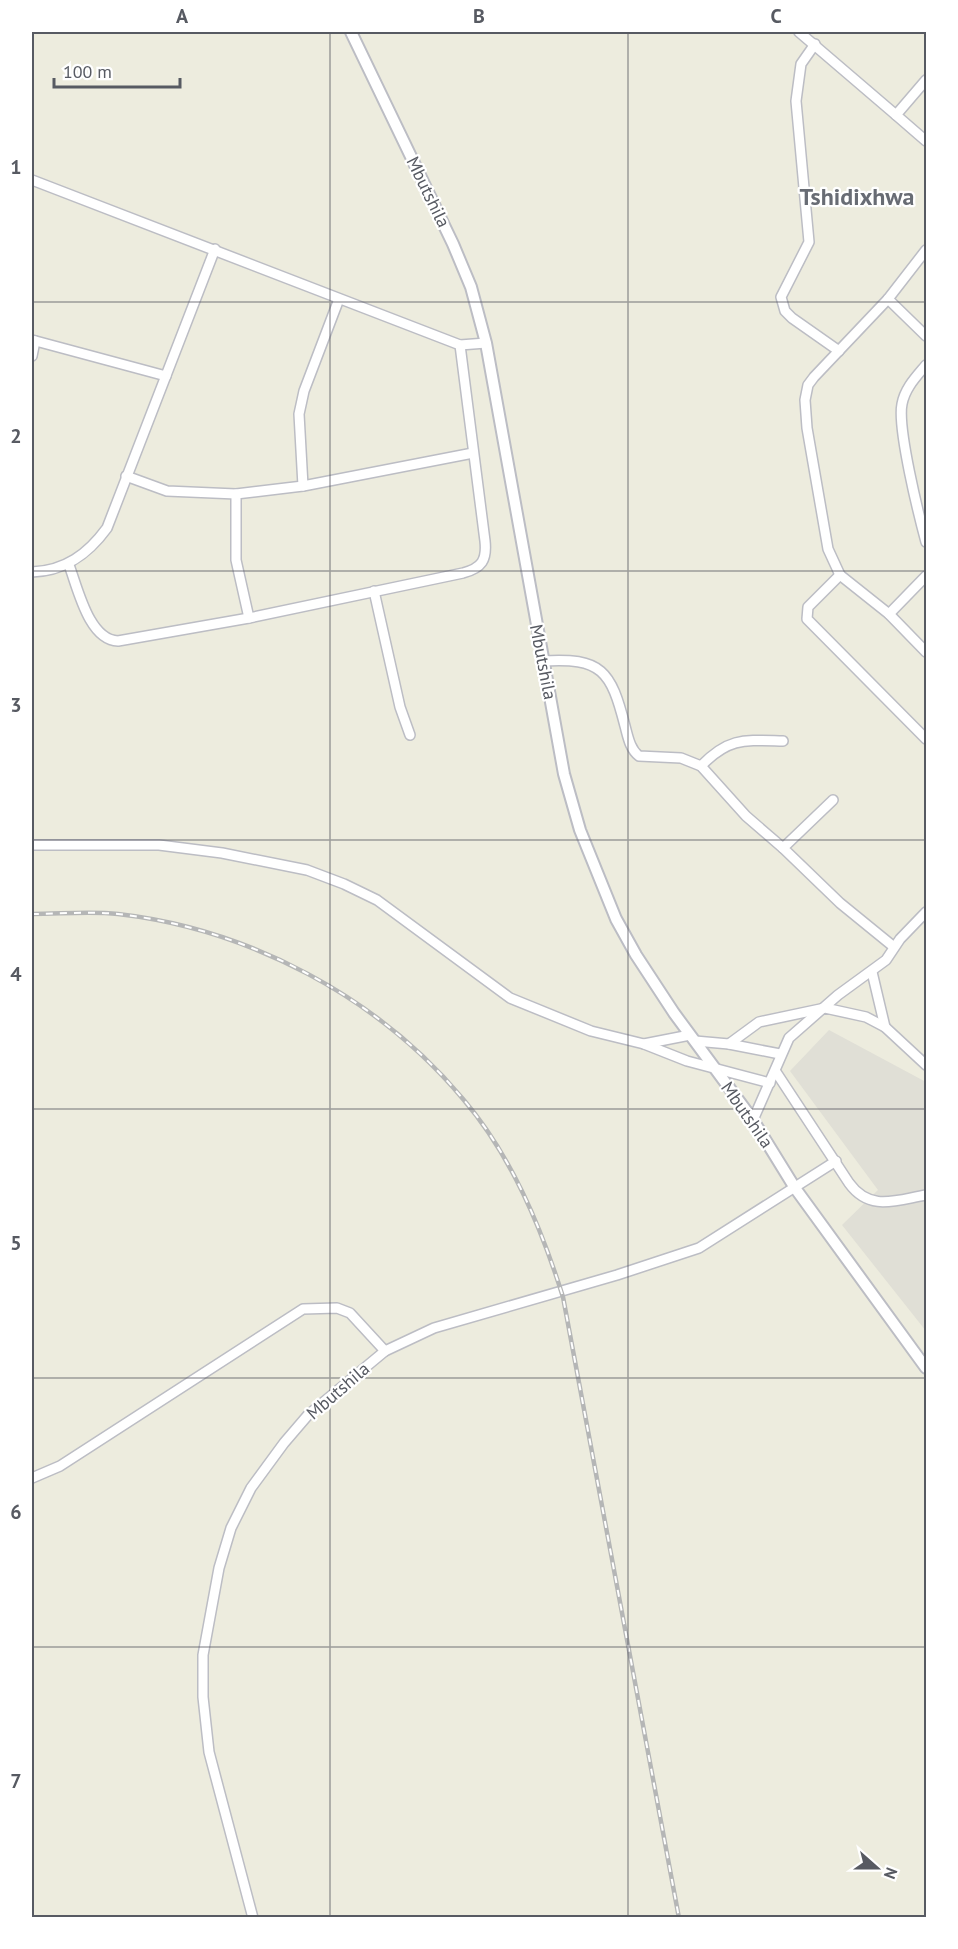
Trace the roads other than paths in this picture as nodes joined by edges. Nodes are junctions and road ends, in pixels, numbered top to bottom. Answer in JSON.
{"nodes":[{"id":1,"x":351,"y":32,"type":"edge"},
{"id":2,"x":799,"y":32,"type":"edge"},
{"id":3,"x":815,"y":44,"type":"junction"},
{"id":4,"x":927,"y":80,"type":"edge"},
{"id":5,"x":896,"y":115,"type":"junction"},
{"id":6,"x":927,"y":141,"type":"edge"},
{"id":7,"x":32,"y":180,"type":"edge"},
{"id":8,"x":215,"y":249,"type":"junction"},
{"id":9,"x":927,"y":250,"type":"edge"},
{"id":10,"x":339,"y":299,"type":"junction"},
{"id":11,"x":888,"y":299,"type":"junction"},
{"id":12,"x":927,"y":336,"type":"edge"},
{"id":13,"x":33,"y":341,"type":"edge"},
{"id":14,"x":486,"y":343,"type":"junction"},
{"id":15,"x":460,"y":345,"type":"junction"},
{"id":16,"x":838,"y":351,"type":"junction"},
{"id":17,"x":32,"y":356,"type":"edge"},
{"id":18,"x":927,"y":365,"type":"edge"},
{"id":19,"x":166,"y":376,"type":"junction"},
{"id":20,"x":473,"y":453,"type":"junction"},
{"id":21,"x":126,"y":476,"type":"junction"},
{"id":22,"x":303,"y":486,"type":"junction"},
{"id":23,"x":236,"y":494,"type":"junction"},
{"id":24,"x":927,"y":542,"type":"edge"},
{"id":25,"x":69,"y":565,"type":"junction"},
{"id":26,"x":32,"y":572,"type":"edge"},
{"id":27,"x":840,"y":575,"type":"junction"},
{"id":28,"x":927,"y":576,"type":"edge"},
{"id":29,"x":374,"y":591,"type":"junction"},
{"id":30,"x":889,"y":614,"type":"junction"},
{"id":31,"x":249,"y":618,"type":"junction"},
{"id":32,"x":927,"y":652,"type":"edge"},
{"id":33,"x":542,"y":661,"type":"junction"},
{"id":34,"x":410,"y":735,"type":"dead end"},
{"id":35,"x":927,"y":739,"type":"edge"},
{"id":36,"x":783,"y":741,"type":"dead end"},
{"id":37,"x":701,"y":766,"type":"junction"},
{"id":38,"x":833,"y":800,"type":"dead end"},
{"id":39,"x":32,"y":844,"type":"edge"},
{"id":40,"x":783,"y":848,"type":"junction"},
{"id":41,"x":927,"y":912,"type":"edge"},
{"id":42,"x":894,"y":947,"type":"junction"},
{"id":43,"x":872,"y":972,"type":"junction"},
{"id":44,"x":825,"y":1008,"type":"junction"},
{"id":45,"x":885,"y":1027,"type":"junction"},
{"id":46,"x":693,"y":1038,"type":"junction"},
{"id":47,"x":644,"y":1044,"type":"junction"},
{"id":48,"x":729,"y":1044,"type":"junction"},
{"id":49,"x":780,"y":1054,"type":"junction"},
{"id":50,"x":927,"y":1065,"type":"edge"},
{"id":51,"x":715,"y":1069,"type":"junction"},
{"id":52,"x":776,"y":1072,"type":"junction"},
{"id":53,"x":770,"y":1083,"type":"junction"},
{"id":54,"x":753,"y":1120,"type":"junction"},
{"id":55,"x":836,"y":1161,"type":"junction"},
{"id":56,"x":795,"y":1188,"type":"junction"},
{"id":57,"x":927,"y":1195,"type":"edge"},
{"id":58,"x":384,"y":1351,"type":"junction"},
{"id":59,"x":927,"y":1368,"type":"edge"},
{"id":60,"x":32,"y":1478,"type":"edge"},
{"id":61,"x":253,"y":1917,"type":"edge"}],
"edges":[{"from":1,"to":14,"type":"street","name":"Mbutshila"},
{"from":2,"to":3,"type":"street"},
{"from":3,"to":5,"type":"street"},
{"from":3,"to":16,"type":"street"},
{"from":4,"to":5,"type":"street"},
{"from":5,"to":6,"type":"street"},
{"from":7,"to":8,"type":"street"},
{"from":8,"to":10,"type":"street"},
{"from":8,"to":19,"type":"street"},
{"from":9,"to":11,"type":"street"},
{"from":10,"to":15,"type":"street"},
{"from":10,"to":22,"type":"street"},
{"from":11,"to":12,"type":"street"},
{"from":11,"to":16,"type":"street"},
{"from":13,"to":17,"type":"street"},
{"from":13,"to":19,"type":"street"},
{"from":14,"to":15,"type":"street"},
{"from":14,"to":33,"type":"street","name":"Mbutshila"},
{"from":15,"to":20,"type":"street"},
{"from":16,"to":27,"type":"street"},
{"from":18,"to":24,"type":"street"},
{"from":19,"to":21,"type":"street"},
{"from":20,"to":22,"type":"street"},
{"from":20,"to":29,"type":"street"},
{"from":21,"to":23,"type":"street"},
{"from":21,"to":25,"type":"street"},
{"from":22,"to":23,"type":"street"},
{"from":23,"to":31,"type":"street"},
{"from":25,"to":26,"type":"street"},
{"from":25,"to":31,"type":"street"},
{"from":27,"to":30,"type":"street"},
{"from":27,"to":35,"type":"street"},
{"from":28,"to":30,"type":"street"},
{"from":29,"to":31,"type":"street"},
{"from":29,"to":34,"type":"street"},
{"from":30,"to":32,"type":"street"},
{"from":33,"to":37,"type":"street"},
{"from":33,"to":46,"type":"street","name":"Mbutshila"},
{"from":36,"to":37,"type":"street"},
{"from":37,"to":40,"type":"street"},
{"from":38,"to":40,"type":"street"},
{"from":39,"to":47,"type":"street"},
{"from":40,"to":42,"type":"street"},
{"from":41,"to":42,"type":"street"},
{"from":42,"to":43,"type":"street"},
{"from":43,"to":44,"type":"street"},
{"from":43,"to":45,"type":"street"},
{"from":44,"to":45,"type":"street"},
{"from":44,"to":48,"type":"street"},
{"from":44,"to":49,"type":"street"},
{"from":45,"to":50,"type":"street"},
{"from":46,"to":47,"type":"street"},
{"from":46,"to":48,"type":"street"},
{"from":46,"to":51,"type":"street","name":"Mbutshila"},
{"from":47,"to":51,"type":"street"},
{"from":48,"to":49,"type":"street"},
{"from":49,"to":52,"type":"street"},
{"from":51,"to":53,"type":"street"},
{"from":51,"to":54,"type":"street","name":"Mbutshila"},
{"from":52,"to":53,"type":"street"},
{"from":52,"to":55,"type":"street"},
{"from":53,"to":54,"type":"street"},
{"from":54,"to":56,"type":"street","name":"Mbutshila"},
{"from":55,"to":56,"type":"street"},
{"from":55,"to":57,"type":"street"},
{"from":56,"to":58,"type":"street","name":"Mbutshila"},
{"from":56,"to":59,"type":"street"},
{"from":58,"to":60,"type":"street"},
{"from":58,"to":61,"type":"street","name":"Mbutshila"}]}
